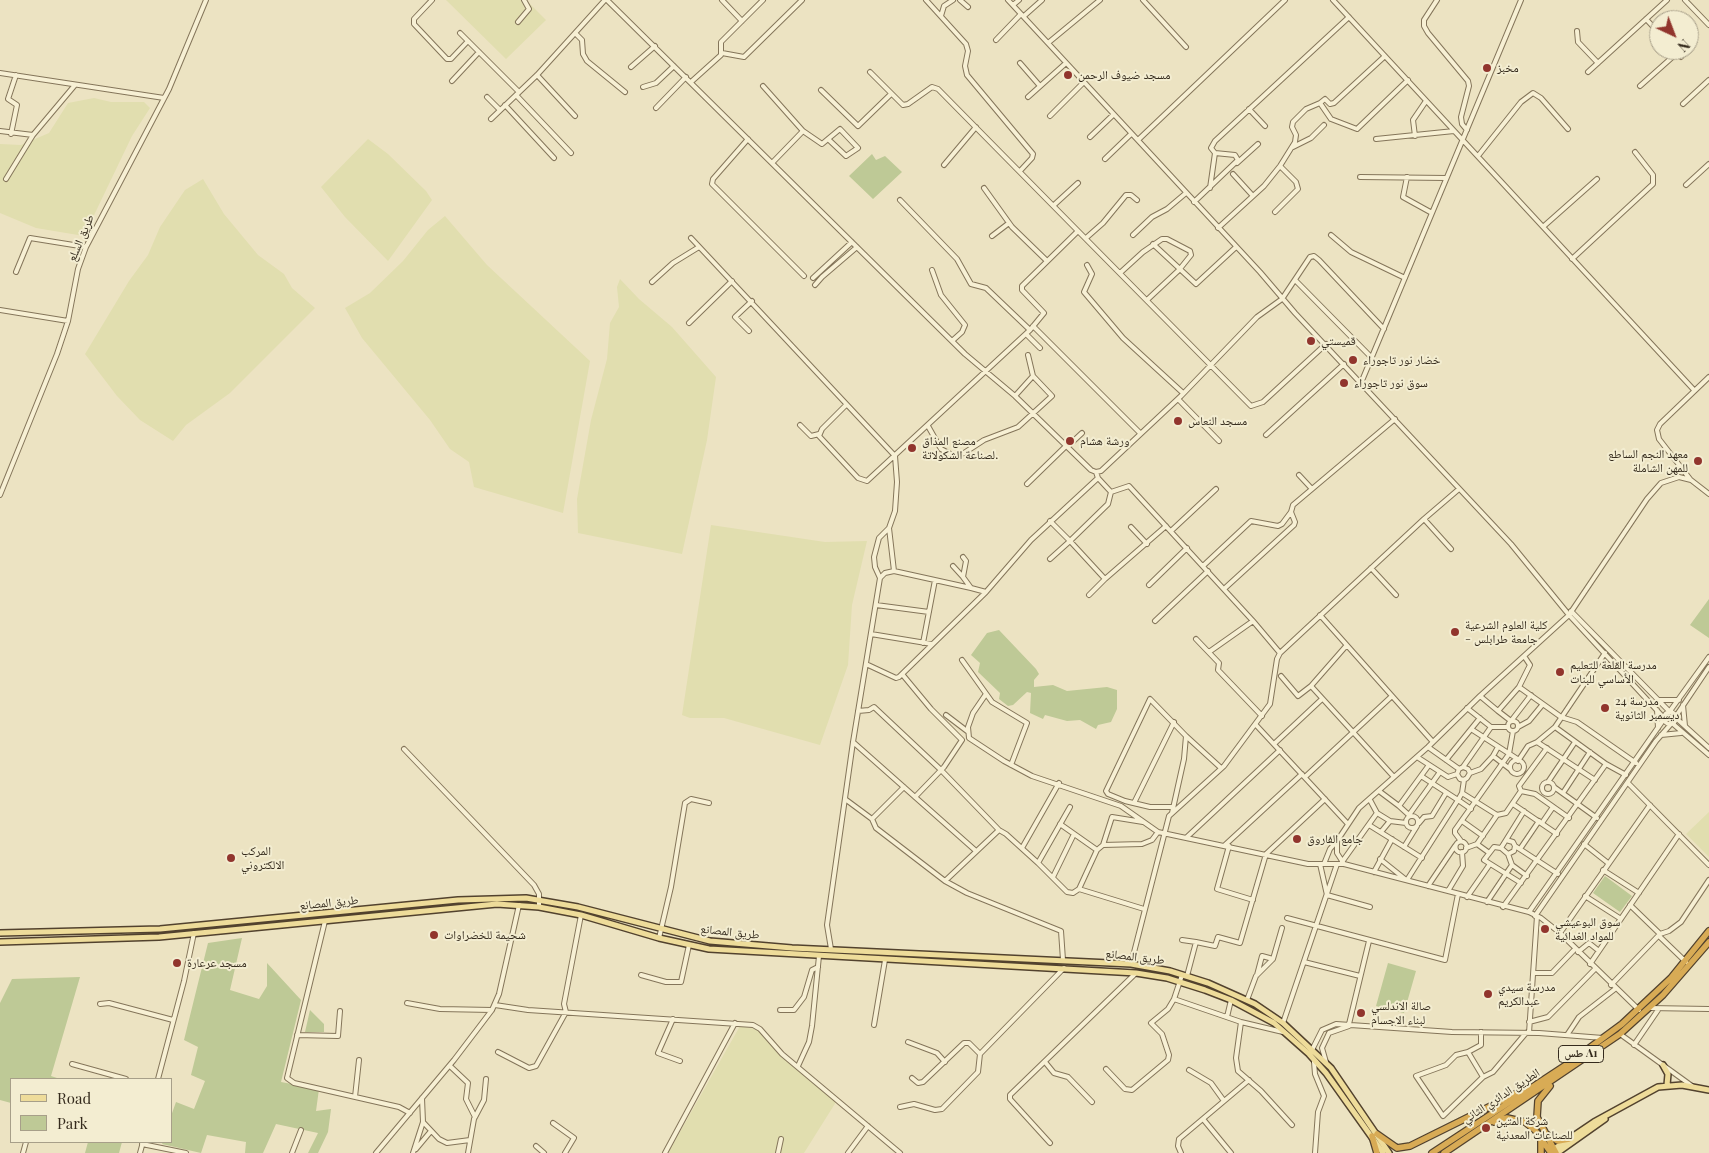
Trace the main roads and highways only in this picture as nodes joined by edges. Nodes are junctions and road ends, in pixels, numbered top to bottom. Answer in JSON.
{"nodes":[{"id":1,"x":355,"y":910,"type":"junction"},
{"id":2,"x":355,"y":918,"type":"junction"},
{"id":3,"x":125,"y":930,"type":"junction"},
{"id":4,"x":1709,"y":932,"type":"edge"},
{"id":5,"x":0,"y":933,"type":"edge"},
{"id":6,"x":125,"y":938,"type":"junction"},
{"id":7,"x":0,"y":942,"type":"edge"},
{"id":8,"x":1709,"y":942,"type":"edge"},
{"id":9,"x":1311,"y":1051,"type":"junction"},
{"id":10,"x":1663,"y":1065,"type":"road end"},
{"id":11,"x":1563,"y":1074,"type":"junction"},
{"id":12,"x":1534,"y":1085,"type":"junction"},
{"id":13,"x":1667,"y":1085,"type":"junction"},
{"id":14,"x":1709,"y":1090,"type":"edge"},
{"id":15,"x":1611,"y":1114,"type":"junction"},
{"id":16,"x":1485,"y":1126,"type":"junction"},
{"id":17,"x":1542,"y":1134,"type":"junction"},
{"id":18,"x":1374,"y":1135,"type":"junction"},
{"id":19,"x":1569,"y":1139,"type":"junction"},
{"id":20,"x":1554,"y":1152,"type":"edge"},
{"id":21,"x":1377,"y":1153,"type":"edge"},
{"id":22,"x":1383,"y":1153,"type":"edge"},
{"id":23,"x":1389,"y":1153,"type":"edge"},
{"id":24,"x":1432,"y":1153,"type":"edge"},
{"id":25,"x":1444,"y":1153,"type":"edge"},
{"id":26,"x":1541,"y":1153,"type":"edge"}],
"edges":[{"from":1,"to":2,"type":"main road"},
{"from":1,"to":3,"type":"main road","name":"طريق المصانع"},
{"from":1,"to":9,"type":"main road","name":"طريق المصانع"},
{"from":2,"to":6,"type":"main road","name":"طريق المصانع"},
{"from":2,"to":9,"type":"main road","name":"طريق المصانع"},
{"from":3,"to":5,"type":"main road","name":"طريق المصانع"},
{"from":3,"to":6,"type":"main road"},
{"from":4,"to":12,"type":"highway","name":"الطريق الدائري الثاني","number":"طس A1"},
{"from":6,"to":7,"type":"main road","name":"طريق المصانع"},
{"from":8,"to":11,"type":"highway","name":"الطريق الدائري الثاني","number":"طس A1"},
{"from":9,"to":18,"type":"main road","name":"طريق المصانع"},
{"from":9,"to":18,"type":"main road","name":"طريق المصانع"},
{"from":10,"to":13,"type":"main road"},
{"from":11,"to":16,"type":"highway","name":"الطريق الدائري الثاني","number":"طس A1"},
{"from":11,"to":17,"type":"highway"},
{"from":12,"to":18,"type":"highway"},
{"from":12,"to":24,"type":"highway","name":"الطريق الدائري الثاني","number":"طس A1"},
{"from":13,"to":14,"type":"main road"},
{"from":13,"to":15,"type":"main road"},
{"from":15,"to":19,"type":"main road"},
{"from":15,"to":20,"type":"main road"},
{"from":16,"to":17,"type":"highway"},
{"from":16,"to":25,"type":"highway","name":"الطريق الدائري الثاني","number":"طس A1"},
{"from":17,"to":19,"type":"highway"},
{"from":17,"to":20,"type":"highway"},
{"from":17,"to":26,"type":"highway"},
{"from":18,"to":21,"type":"highway"},
{"from":18,"to":22,"type":"main road","name":"طريق المصانع"},
{"from":18,"to":23,"type":"main road","name":"طريق المصانع"},
{"from":19,"to":20,"type":"main road"}]}
